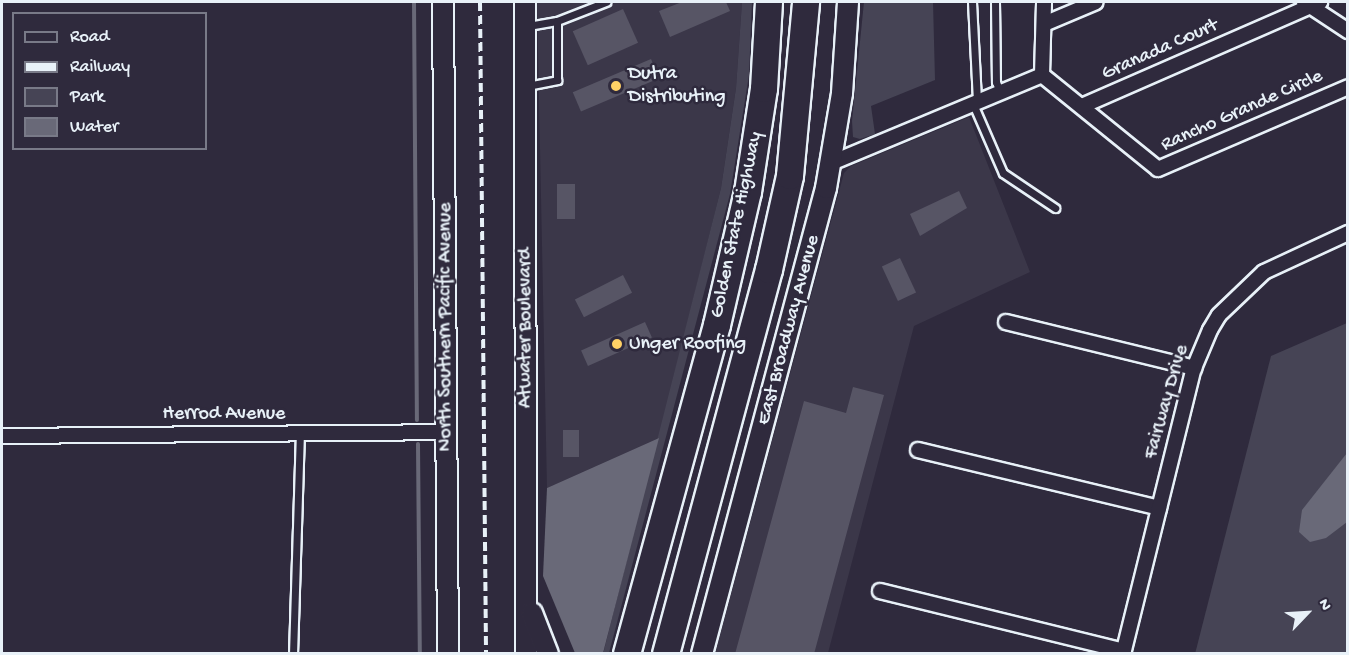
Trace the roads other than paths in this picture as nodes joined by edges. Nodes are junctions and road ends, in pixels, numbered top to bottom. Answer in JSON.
{"nodes":[{"id":1,"x":443,"y":2,"type":"edge"},
{"id":2,"x":525,"y":2,"type":"edge"},
{"id":3,"x":606,"y":2,"type":"edge"},
{"id":4,"x":769,"y":2,"type":"edge"},
{"id":5,"x":807,"y":2,"type":"edge"},
{"id":6,"x":848,"y":2,"type":"edge"},
{"id":7,"x":972,"y":2,"type":"edge"},
{"id":8,"x":995,"y":2,"type":"edge"},
{"id":9,"x":1044,"y":2,"type":"edge"},
{"id":10,"x":1096,"y":2,"type":"edge"},
{"id":11,"x":1311,"y":3,"type":"edge"},
{"id":12,"x":557,"y":21,"type":"junction"},
{"id":13,"x":1044,"y":24,"type":"junction"},
{"id":14,"x":525,"y":26,"type":"junction"},
{"id":15,"x":1347,"y":31,"type":"edge"},
{"id":16,"x":1042,"y":75,"type":"junction"},
{"id":17,"x":525,"y":86,"type":"junction"},
{"id":18,"x":1347,"y":87,"type":"edge"},
{"id":19,"x":1000,"y":92,"type":"junction"},
{"id":20,"x":975,"y":103,"type":"junction"},
{"id":21,"x":1082,"y":106,"type":"junction"},
{"id":22,"x":831,"y":163,"type":"junction"},
{"id":23,"x":1055,"y":208,"type":"dead end"},
{"id":24,"x":1347,"y":233,"type":"edge"},
{"id":25,"x":1006,"y":322,"type":"dead end"},
{"id":26,"x":1194,"y":368,"type":"junction"},
{"id":27,"x":446,"y":432,"type":"junction"},
{"id":28,"x":300,"y":433,"type":"junction"},
{"id":29,"x":2,"y":436,"type":"edge"},
{"id":30,"x":918,"y":450,"type":"dead end"},
{"id":31,"x":1159,"y":508,"type":"junction"},
{"id":32,"x":880,"y":591,"type":"dead end"},
{"id":33,"x":527,"y":599,"type":"junction"},
{"id":34,"x":1124,"y":652,"type":"edge"},
{"id":35,"x":293,"y":654,"type":"edge"},
{"id":36,"x":448,"y":654,"type":"edge"},
{"id":37,"x":526,"y":654,"type":"edge"},
{"id":38,"x":548,"y":654,"type":"edge"},
{"id":39,"x":627,"y":654,"type":"edge"},
{"id":40,"x":666,"y":654,"type":"edge"},
{"id":41,"x":702,"y":654,"type":"edge"}],
"edges":[{"from":1,"to":27,"type":"main road","name":"North Southern Pacific Avenue"},
{"from":2,"to":14,"type":"main road","name":"Atwater Boulevard"},
{"from":3,"to":12,"type":"lane"},
{"from":4,"to":39,"type":"highway","name":"Golden State Highway"},
{"from":5,"to":40,"type":"highway","name":"Golden State Highway"},
{"from":6,"to":22,"type":"main road","name":"East Broadway Avenue"},
{"from":7,"to":20,"type":"lane"},
{"from":8,"to":19,"type":"lane"},
{"from":9,"to":13,"type":"street"},
{"from":10,"to":13,"type":"street"},
{"from":11,"to":15,"type":"street"},
{"from":11,"to":21,"type":"street","name":"Granada Court"},
{"from":12,"to":14,"type":"lane"},
{"from":12,"to":17,"type":"lane"},
{"from":13,"to":16,"type":"street"},
{"from":14,"to":17,"type":"main road","name":"Atwater Boulevard"},
{"from":16,"to":19,"type":"street"},
{"from":16,"to":21,"type":"street","name":"Rancho Grande Circle"},
{"from":17,"to":33,"type":"main road","name":"Atwater Boulevard"},
{"from":18,"to":21,"type":"street","name":"Rancho Grande Circle"},
{"from":19,"to":20,"type":"street"},
{"from":20,"to":22,"type":"street"},
{"from":20,"to":23,"type":"lane"},
{"from":22,"to":41,"type":"main road","name":"East Broadway Avenue"},
{"from":24,"to":26,"type":"street","name":"Fairway Drive"},
{"from":25,"to":26,"type":"street"},
{"from":26,"to":31,"type":"street","name":"Fairway Drive"},
{"from":27,"to":28,"type":"street","name":"Herrod Avenue"},
{"from":27,"to":36,"type":"main road","name":"North Southern Pacific Avenue"},
{"from":28,"to":29,"type":"street","name":"Herrod Avenue"},
{"from":28,"to":35,"type":"lane"},
{"from":30,"to":31,"type":"street"},
{"from":31,"to":34,"type":"street","name":"Fairway Drive"},
{"from":32,"to":34,"type":"street"},
{"from":33,"to":37,"type":"main road","name":"Atwater Boulevard"},
{"from":33,"to":38,"type":"main road"}]}
